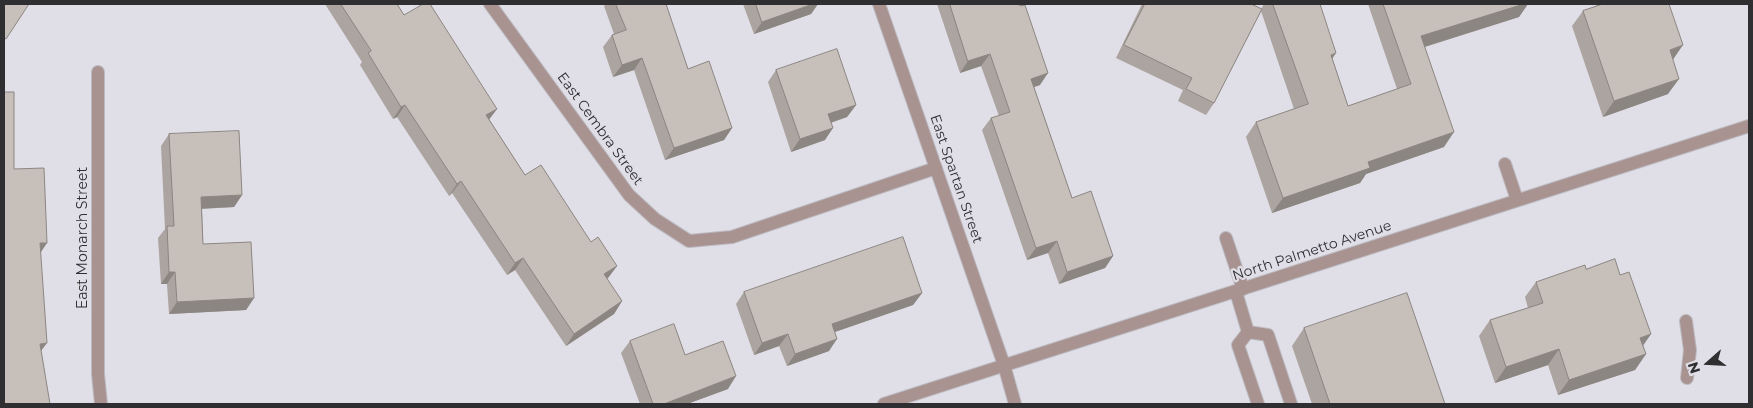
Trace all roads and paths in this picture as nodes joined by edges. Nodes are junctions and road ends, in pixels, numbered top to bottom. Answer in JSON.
{"nodes":[{"id":1,"x":490,"y":4,"type":"edge"},
{"id":2,"x":879,"y":4,"type":"edge"},
{"id":3,"x":98,"y":72,"type":"dead end"},
{"id":4,"x":1749,"y":126,"type":"edge"},
{"id":5,"x":1505,"y":164,"type":"dead end"},
{"id":6,"x":936,"y":168,"type":"junction"},
{"id":7,"x":1517,"y":200,"type":"junction"},
{"id":8,"x":1226,"y":238,"type":"dead end"},
{"id":9,"x":1240,"y":290,"type":"junction"},
{"id":10,"x":1686,"y":321,"type":"dead end"},
{"id":11,"x":1248,"y":332,"type":"junction"},
{"id":12,"x":1004,"y":365,"type":"junction"},
{"id":13,"x":1687,"y":378,"type":"dead end"},
{"id":14,"x":101,"y":404,"type":"edge"},
{"id":15,"x":884,"y":404,"type":"edge"},
{"id":16,"x":1015,"y":404,"type":"edge"},
{"id":17,"x":1258,"y":404,"type":"edge"},
{"id":18,"x":1291,"y":404,"type":"edge"}],
"edges":[{"from":1,"to":6,"type":"street","name":"East Cembra Street"},
{"from":2,"to":6,"type":"street","name":"East Spartan Street"},
{"from":3,"to":14,"type":"street","name":"East Monarch Street"},
{"from":4,"to":7,"type":"street","name":"North Palmetto Avenue"},
{"from":5,"to":7,"type":"street"},
{"from":6,"to":12,"type":"street","name":"East Spartan Street"},
{"from":7,"to":9,"type":"street","name":"North Palmetto Avenue"},
{"from":8,"to":9,"type":"street"},
{"from":9,"to":11,"type":"street"},
{"from":9,"to":12,"type":"street","name":"North Palmetto Avenue"},
{"from":10,"to":13,"type":"street"},
{"from":11,"to":17,"type":"street"},
{"from":11,"to":18,"type":"street"},
{"from":12,"to":15,"type":"street","name":"North Palmetto Avenue"},
{"from":12,"to":16,"type":"street","name":"East Spartan Street"}]}
